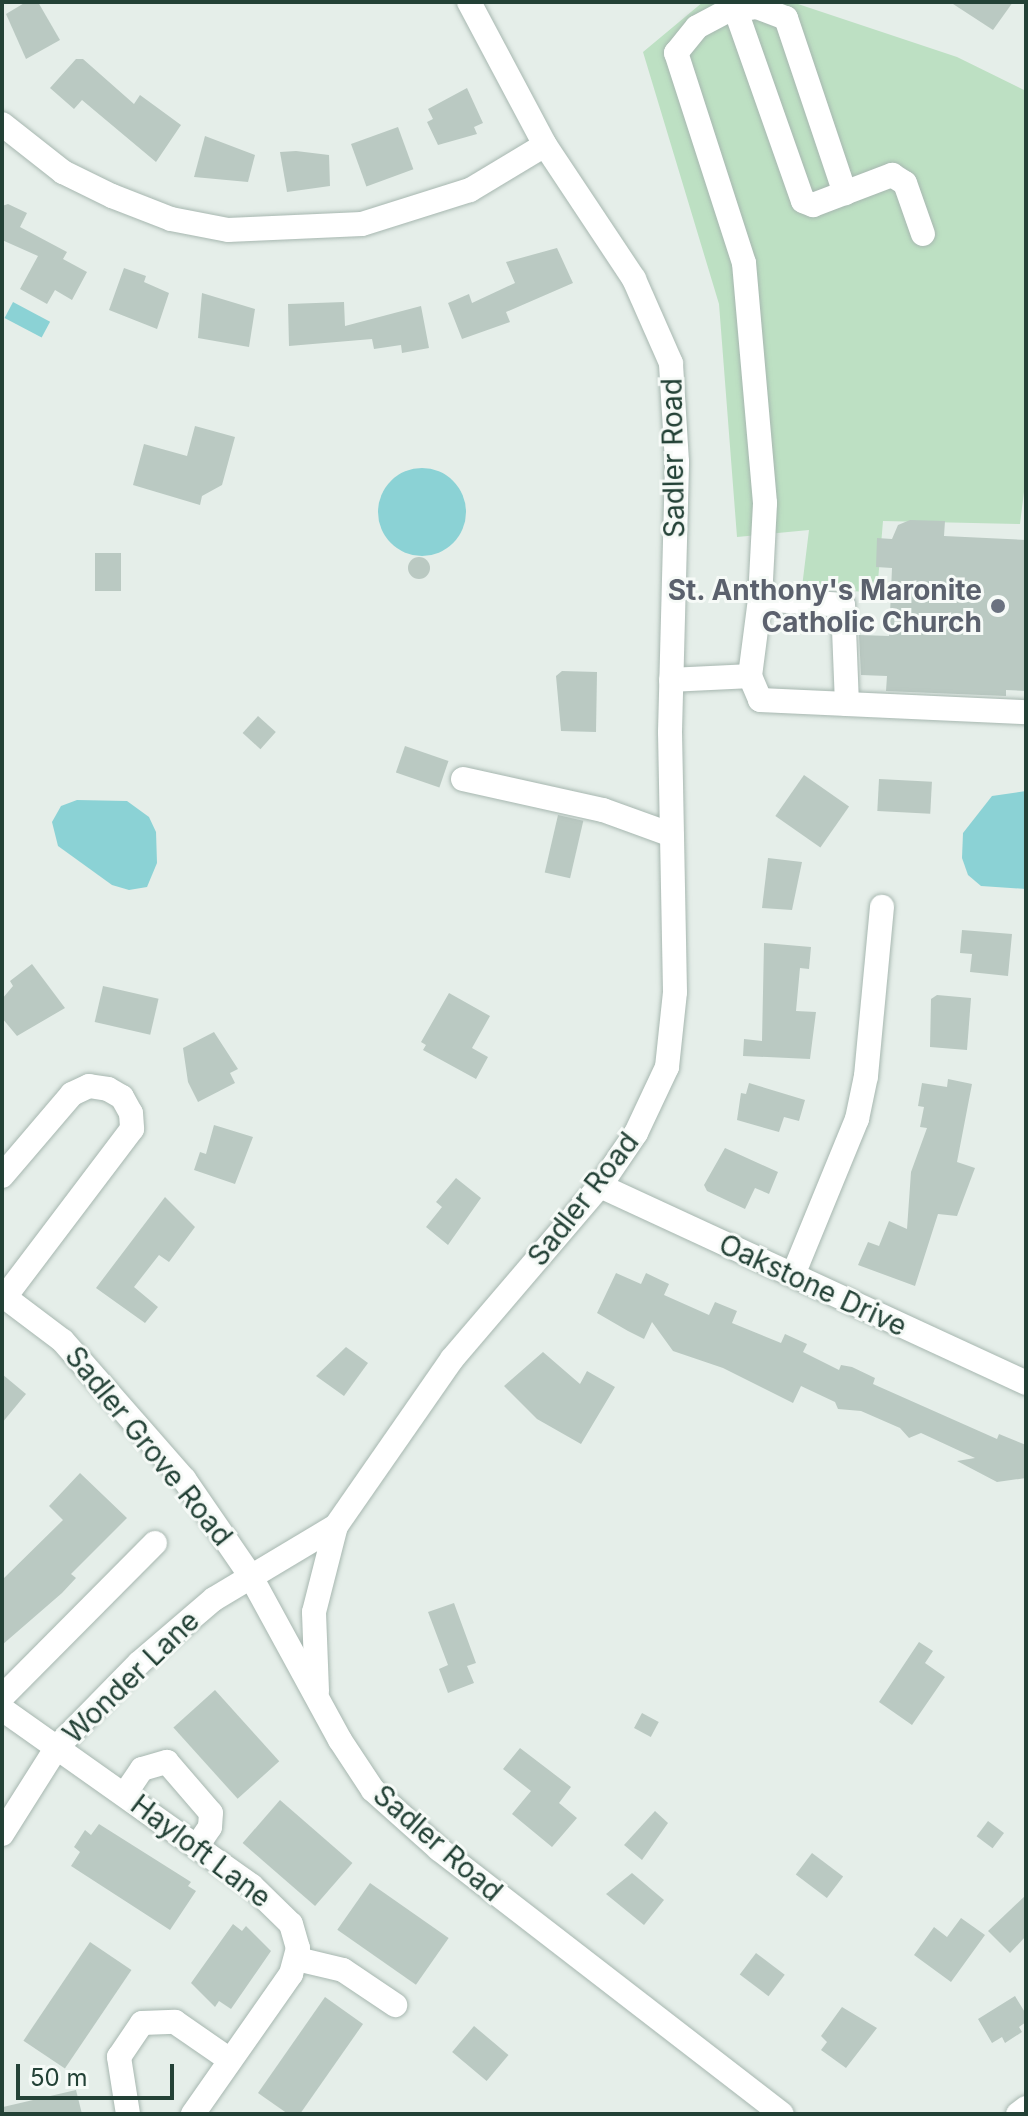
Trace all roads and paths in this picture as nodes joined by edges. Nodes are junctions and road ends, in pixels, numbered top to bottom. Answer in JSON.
{"nodes":[{"id":1,"x":469,"y":2,"type":"edge"},
{"id":2,"x":736,"y":11,"type":"junction"},
{"id":3,"x":2,"y":124,"type":"edge"},
{"id":4,"x":545,"y":145,"type":"junction"},
{"id":5,"x":845,"y":193,"type":"junction"},
{"id":6,"x":923,"y":234,"type":"dead end"},
{"id":7,"x":760,"y":599,"type":"junction"},
{"id":8,"x":750,"y":676,"type":"junction"},
{"id":9,"x":671,"y":680,"type":"junction"},
{"id":10,"x":847,"y":704,"type":"junction"},
{"id":11,"x":1026,"y":712,"type":"edge"},
{"id":12,"x":463,"y":779,"type":"dead end"},
{"id":13,"x":672,"y":835,"type":"junction"},
{"id":14,"x":882,"y":907,"type":"dead end"},
{"id":15,"x":2,"y":1176,"type":"edge"},
{"id":16,"x":600,"y":1186,"type":"junction"},
{"id":17,"x":793,"y":1275,"type":"junction"},
{"id":18,"x":3,"y":1296,"type":"edge"},
{"id":19,"x":1026,"y":1383,"type":"edge"},
{"id":20,"x":336,"y":1526,"type":"junction"},
{"id":21,"x":155,"y":1543,"type":"dead end"},
{"id":22,"x":250,"y":1575,"type":"junction"},
{"id":23,"x":2,"y":1697,"type":"edge"},
{"id":24,"x":318,"y":1697,"type":"junction"},
{"id":25,"x":2,"y":1709,"type":"edge"},
{"id":26,"x":57,"y":1747,"type":"junction"},
{"id":27,"x":125,"y":1794,"type":"junction"},
{"id":28,"x":2,"y":1834,"type":"edge"},
{"id":29,"x":197,"y":1846,"type":"junction"},
{"id":30,"x":297,"y":1959,"type":"junction"},
{"id":31,"x":395,"y":2005,"type":"dead end"},
{"id":32,"x":230,"y":2060,"type":"junction"},
{"id":33,"x":1026,"y":2108,"type":"edge"},
{"id":34,"x":128,"y":2114,"type":"edge"},
{"id":35,"x":193,"y":2114,"type":"edge"},
{"id":36,"x":782,"y":2114,"type":"edge"},
{"id":37,"x":1018,"y":2114,"type":"edge"}],
"edges":[{"from":1,"to":4,"type":"street","name":"Sadler Road"},
{"from":2,"to":5,"type":"street"},
{"from":2,"to":5,"type":"street"},
{"from":2,"to":7,"type":"street"},
{"from":3,"to":4,"type":"street"},
{"from":4,"to":9,"type":"street","name":"Sadler Road"},
{"from":5,"to":6,"type":"street"},
{"from":7,"to":8,"type":"street"},
{"from":7,"to":10,"type":"street"},
{"from":8,"to":9,"type":"street"},
{"from":8,"to":10,"type":"street"},
{"from":9,"to":13,"type":"street","name":"Sadler Road"},
{"from":10,"to":11,"type":"street"},
{"from":12,"to":13,"type":"street"},
{"from":13,"to":16,"type":"street","name":"Sadler Road"},
{"from":14,"to":17,"type":"street"},
{"from":15,"to":18,"type":"street"},
{"from":16,"to":17,"type":"street","name":"Oakstone Drive"},
{"from":16,"to":20,"type":"street","name":"Sadler Road"},
{"from":17,"to":19,"type":"street","name":"Oakstone Drive"},
{"from":18,"to":22,"type":"street","name":"Sadler Grove Road"},
{"from":20,"to":22,"type":"street","name":"Sadler Road"},
{"from":20,"to":24,"type":"street"},
{"from":21,"to":23,"type":"street"},
{"from":22,"to":24,"type":"street","name":"Sadler Road"},
{"from":22,"to":26,"type":"street","name":"Wonder Lane"},
{"from":24,"to":36,"type":"street","name":"Sadler Road"},
{"from":25,"to":26,"type":"street","name":"Hayloft Lane"},
{"from":26,"to":27,"type":"street","name":"Hayloft Lane"},
{"from":26,"to":28,"type":"street","name":"Wonder Lane"},
{"from":27,"to":29,"type":"street","name":"Hayloft Lane"},
{"from":27,"to":29,"type":"street"},
{"from":29,"to":30,"type":"street","name":"Hayloft Lane"},
{"from":30,"to":31,"type":"street"},
{"from":30,"to":32,"type":"street"},
{"from":32,"to":34,"type":"street"},
{"from":32,"to":35,"type":"street"},
{"from":33,"to":37,"type":"street"}]}
